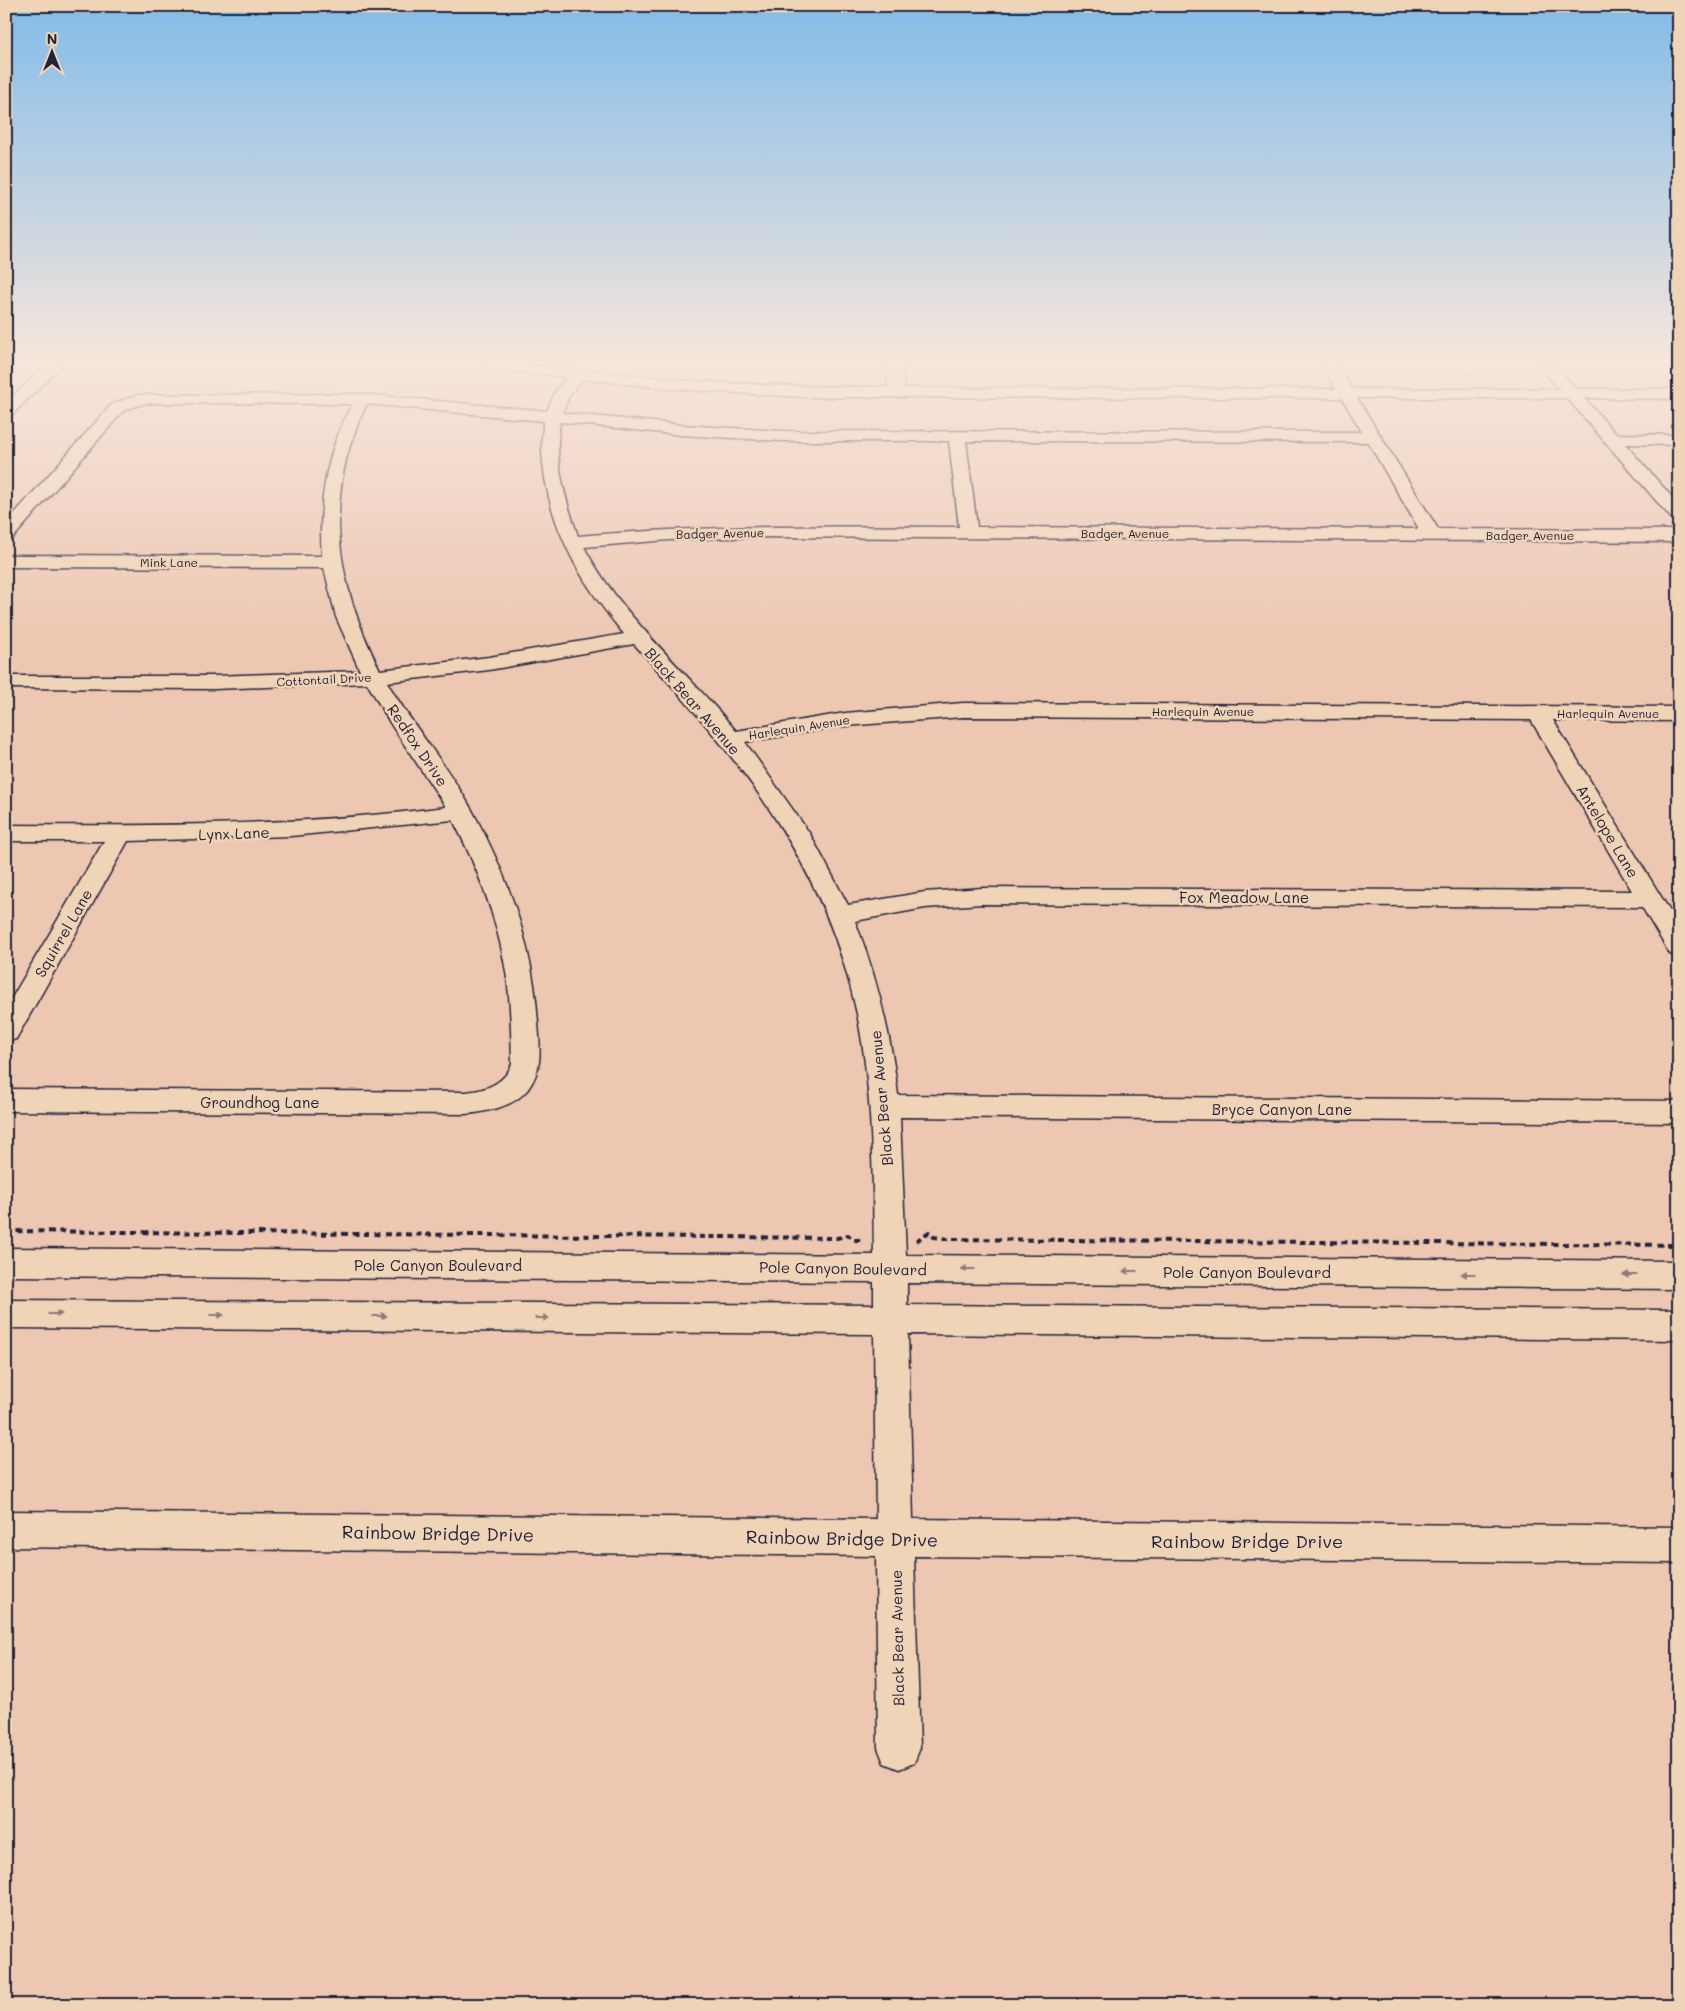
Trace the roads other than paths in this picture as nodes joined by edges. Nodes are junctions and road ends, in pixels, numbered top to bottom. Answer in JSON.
{"nodes":[{"id":1,"x":73,"y":458,"type":"edge"},
{"id":2,"x":339,"y":458,"type":"edge"},
{"id":3,"x":551,"y":458,"type":"edge"},
{"id":4,"x":960,"y":458,"type":"edge"},
{"id":5,"x":1386,"y":458,"type":"edge"},
{"id":6,"x":1628,"y":458,"type":"edge"},
{"id":7,"x":1679,"y":516,"type":"edge"},
{"id":8,"x":969,"y":532,"type":"junction"},
{"id":9,"x":6,"y":534,"type":"edge"},
{"id":10,"x":1432,"y":535,"type":"junction"},
{"id":11,"x":1679,"y":536,"type":"edge"},
{"id":12,"x":572,"y":542,"type":"junction"},
{"id":13,"x":6,"y":562,"type":"edge"},
{"id":14,"x":333,"y":562,"type":"junction"},
{"id":15,"x":638,"y":637,"type":"junction"},
{"id":16,"x":374,"y":677,"type":"junction"},
{"id":17,"x":6,"y":682,"type":"edge"},
{"id":18,"x":1538,"y":713,"type":"junction"},
{"id":19,"x":1679,"y":714,"type":"edge"},
{"id":20,"x":730,"y":739,"type":"junction"},
{"id":21,"x":461,"y":812,"type":"junction"},
{"id":22,"x":6,"y":833,"type":"edge"},
{"id":23,"x":120,"y":834,"type":"junction"},
{"id":24,"x":1649,"y":899,"type":"junction"},
{"id":25,"x":840,"y":915,"type":"junction"},
{"id":26,"x":1679,"y":948,"type":"edge"},
{"id":27,"x":6,"y":1032,"type":"edge"},
{"id":28,"x":511,"y":1089,"type":"joint"},
{"id":29,"x":6,"y":1100,"type":"edge"},
{"id":30,"x":884,"y":1106,"type":"junction"},
{"id":31,"x":1679,"y":1112,"type":"edge"},
{"id":32,"x":6,"y":1262,"type":"edge"},
{"id":33,"x":890,"y":1269,"type":"junction"},
{"id":34,"x":1679,"y":1276,"type":"edge"},
{"id":35,"x":6,"y":1314,"type":"edge"},
{"id":36,"x":891,"y":1320,"type":"junction"},
{"id":37,"x":1679,"y":1325,"type":"edge"},
{"id":38,"x":6,"y":1529,"type":"edge"},
{"id":39,"x":895,"y":1538,"type":"junction"},
{"id":40,"x":1679,"y":1545,"type":"edge"},
{"id":41,"x":899,"y":1748,"type":"dead end"}],
"edges":[{"from":1,"to":9,"type":"street"},
{"from":2,"to":14,"type":"street","name":"Redfox Drive"},
{"from":3,"to":12,"type":"street","name":"Black Bear Avenue"},
{"from":4,"to":8,"type":"street"},
{"from":5,"to":10,"type":"street"},
{"from":6,"to":7,"type":"street"},
{"from":8,"to":10,"type":"street","name":"Badger Avenue"},
{"from":8,"to":12,"type":"street","name":"Badger Avenue"},
{"from":10,"to":11,"type":"street","name":"Badger Avenue"},
{"from":12,"to":15,"type":"street","name":"Black Bear Avenue"},
{"from":13,"to":14,"type":"street","name":"Mink Lane"},
{"from":14,"to":16,"type":"street","name":"Redfox Drive"},
{"from":15,"to":16,"type":"street","name":"Cottontail Drive"},
{"from":15,"to":20,"type":"street","name":"Black Bear Avenue"},
{"from":16,"to":17,"type":"street","name":"Cottontail Drive"},
{"from":16,"to":21,"type":"street","name":"Redfox Drive"},
{"from":18,"to":19,"type":"street","name":"Harlequin Avenue"},
{"from":18,"to":20,"type":"street","name":"Harlequin Avenue"},
{"from":18,"to":24,"type":"street","name":"Antelope Lane"},
{"from":20,"to":25,"type":"street","name":"Black Bear Avenue"},
{"from":21,"to":23,"type":"street","name":"Lynx Lane"},
{"from":21,"to":28,"type":"street","name":"Redfox Drive"},
{"from":22,"to":23,"type":"street","name":"Lynx Lane"},
{"from":23,"to":27,"type":"street","name":"Squirrel Lane"},
{"from":24,"to":25,"type":"street","name":"Fox Meadow Lane"},
{"from":24,"to":26,"type":"street","name":"Antelope Lane"},
{"from":25,"to":30,"type":"street","name":"Black Bear Avenue"},
{"from":28,"to":29,"type":"street","name":"Groundhog Lane"},
{"from":30,"to":31,"type":"street","name":"Bryce Canyon Lane"},
{"from":30,"to":33,"type":"street","name":"Black Bear Avenue"},
{"from":32,"to":33,"type":"street","name":"Pole Canyon Boulevard"},
{"from":34,"to":33,"type":"street","name":"Pole Canyon Boulevard","one_way":true},
{"from":33,"to":36,"type":"street","name":"Black Bear Avenue"},
{"from":35,"to":36,"type":"street","one_way":true},
{"from":36,"to":37,"type":"street"},
{"from":36,"to":39,"type":"street","name":"Black Bear Avenue"},
{"from":38,"to":39,"type":"street","name":"Rainbow Bridge Drive"},
{"from":39,"to":40,"type":"street","name":"Rainbow Bridge Drive"},
{"from":39,"to":41,"type":"street","name":"Black Bear Avenue"}]}
